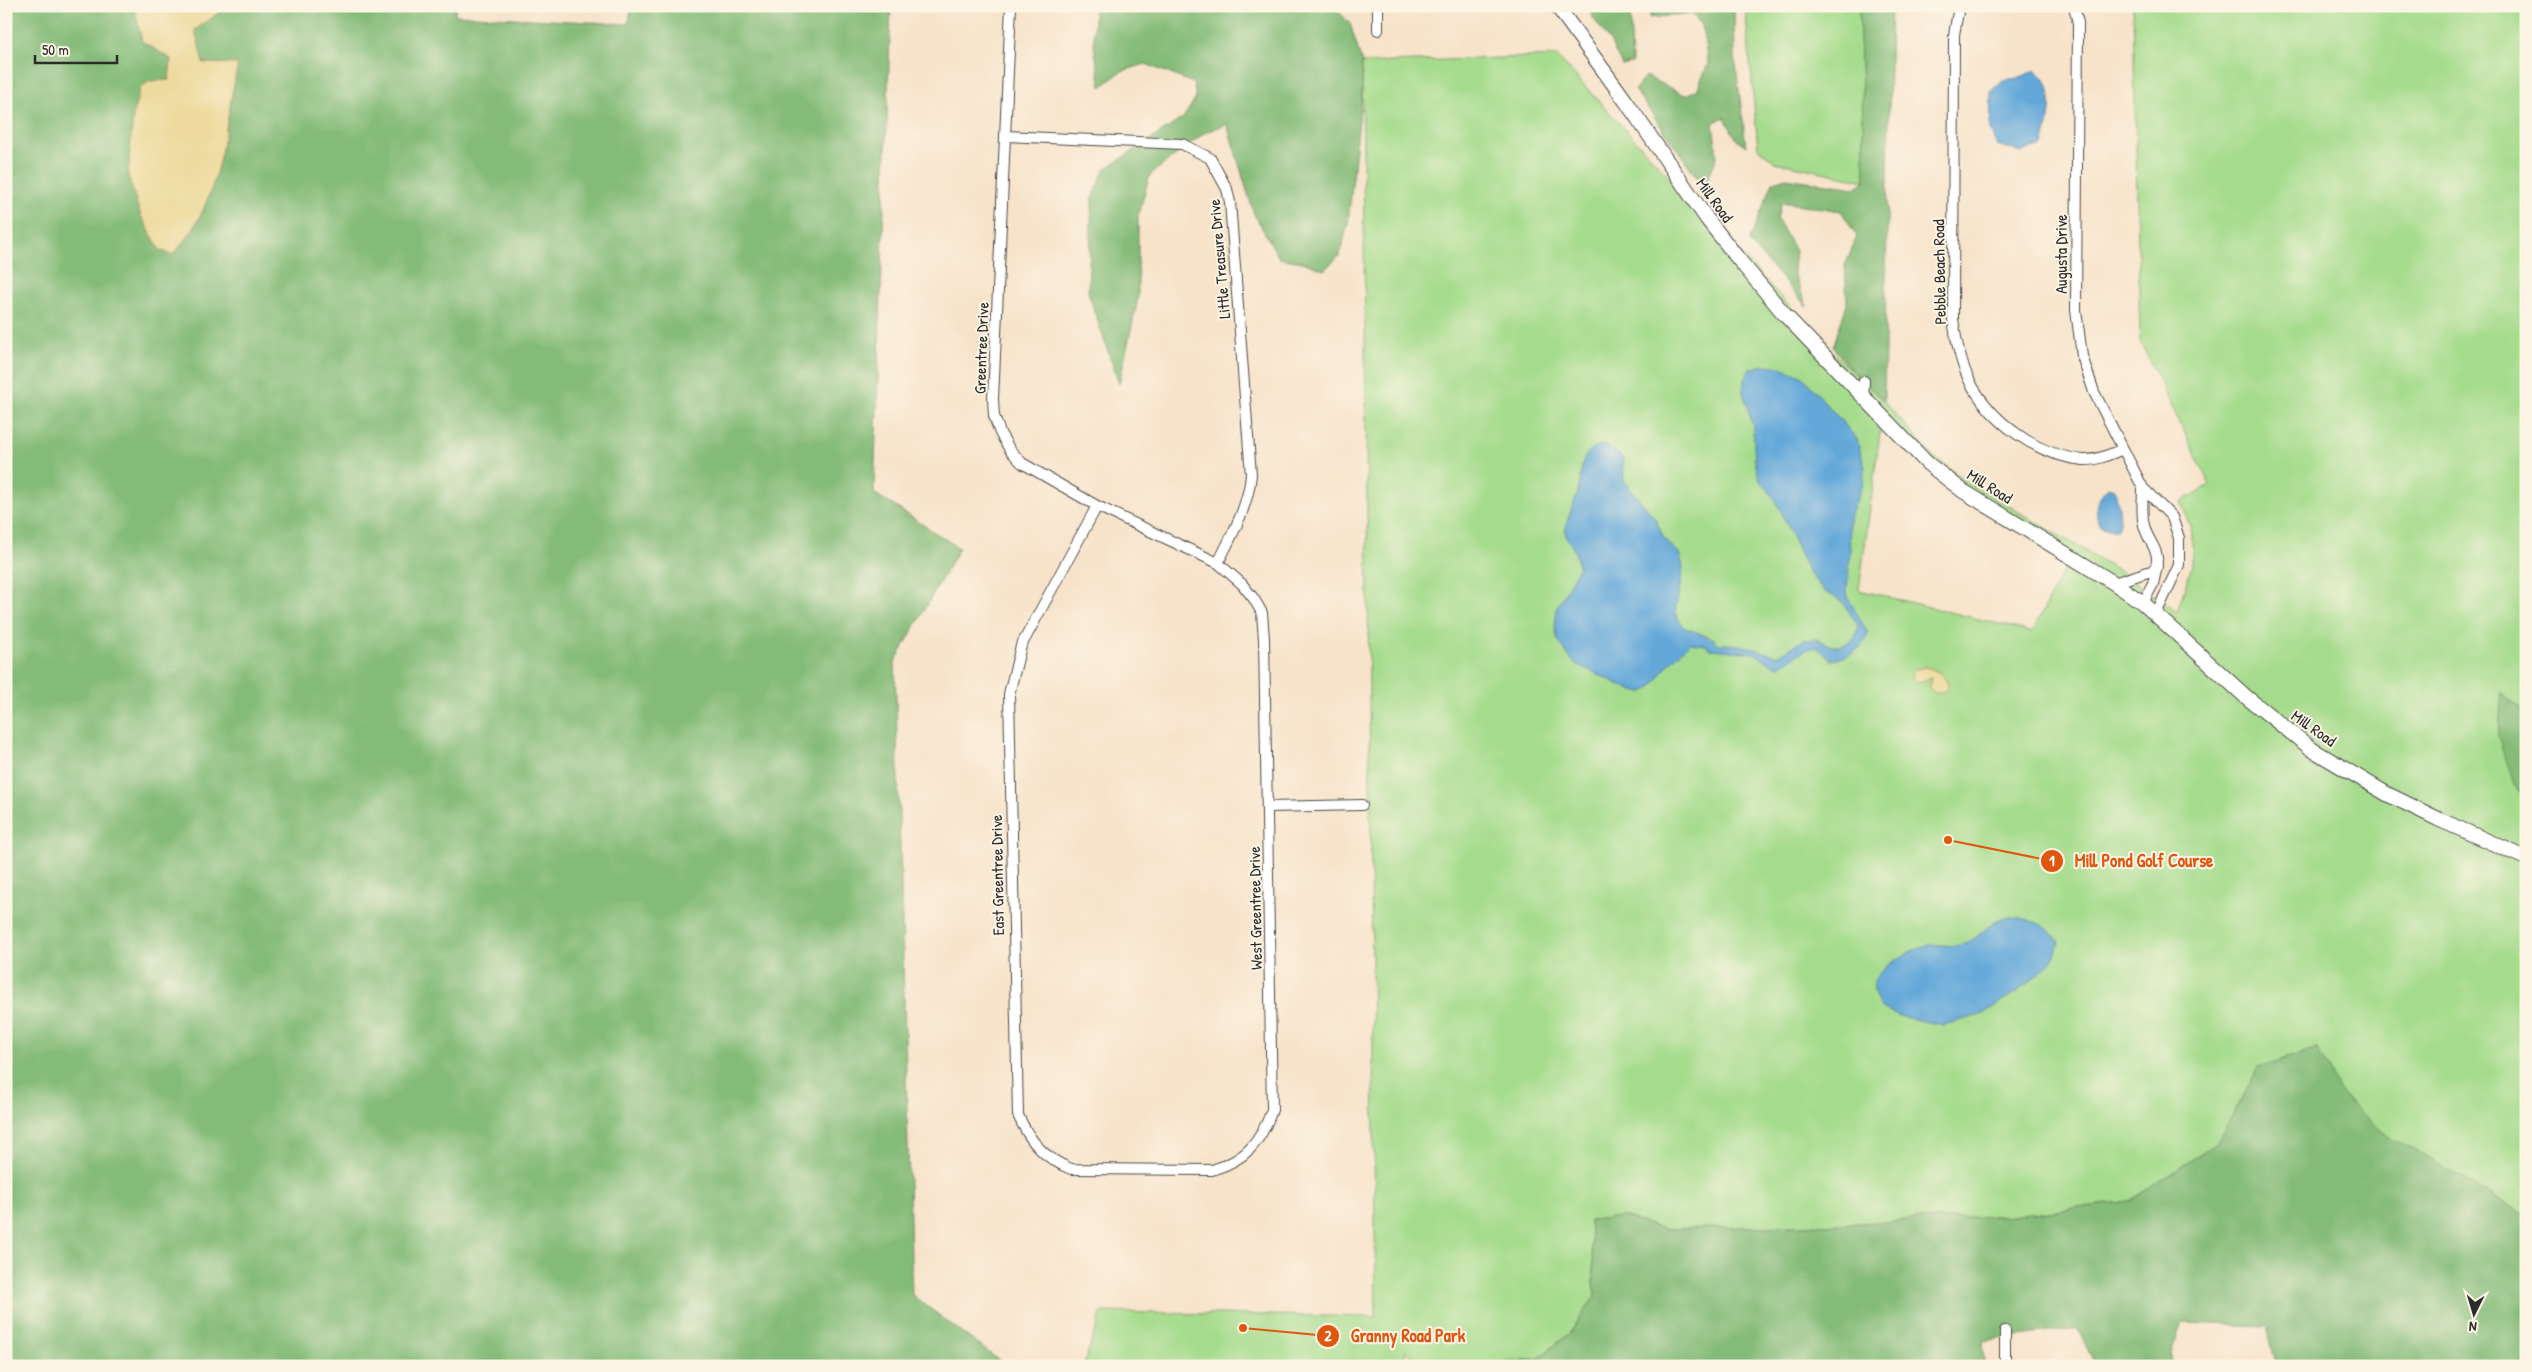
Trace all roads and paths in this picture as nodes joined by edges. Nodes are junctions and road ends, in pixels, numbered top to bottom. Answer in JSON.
{"nodes":[{"id":1,"x":1011,"y":6,"type":"edge"},
{"id":2,"x":1378,"y":6,"type":"edge"},
{"id":3,"x":1557,"y":6,"type":"edge"},
{"id":4,"x":1959,"y":6,"type":"edge"},
{"id":5,"x":2074,"y":6,"type":"edge"},
{"id":6,"x":1378,"y":30,"type":"dead end"},
{"id":7,"x":1005,"y":136,"type":"junction"},
{"id":8,"x":1864,"y":381,"type":"dead end"},
{"id":9,"x":1863,"y":398,"type":"junction"},
{"id":10,"x":2123,"y":449,"type":"junction"},
{"id":11,"x":2143,"y":488,"type":"junction"},
{"id":12,"x":1098,"y":506,"type":"junction"},
{"id":13,"x":1218,"y":563,"type":"junction"},
{"id":14,"x":2157,"y":565,"type":"junction"},
{"id":15,"x":2114,"y":583,"type":"junction"},
{"id":16,"x":2143,"y":603,"type":"junction"},
{"id":17,"x":2156,"y":614,"type":"junction"},
{"id":18,"x":1362,"y":805,"type":"dead end"},
{"id":19,"x":1268,"y":807,"type":"junction"},
{"id":20,"x":2526,"y":858,"type":"edge"},
{"id":21,"x":1142,"y":1170,"type":"joint"},
{"id":22,"x":2005,"y":1331,"type":"dead end"},
{"id":23,"x":2005,"y":1366,"type":"edge"}],
"edges":[{"from":1,"to":7,"type":"street","name":"Greentree Drive"},
{"from":2,"to":6,"type":"street"},
{"from":3,"to":9,"type":"main road","name":"Mill Road"},
{"from":4,"to":10,"type":"street","name":"Pebble Beach Road"},
{"from":5,"to":10,"type":"street","name":"Augusta Drive"},
{"from":7,"to":12,"type":"street","name":"Greentree Drive"},
{"from":7,"to":13,"type":"street","name":"Little Treasure Drive"},
{"from":8,"to":9,"type":"street"},
{"from":9,"to":15,"type":"main road","name":"Mill Road"},
{"from":10,"to":11,"type":"street","name":"Augusta Drive"},
{"from":11,"to":14,"type":"street","name":"Augusta Drive"},
{"from":11,"to":17,"type":"street","name":"Augusta Drive"},
{"from":12,"to":13,"type":"street","name":"Greentree Drive"},
{"from":12,"to":21,"type":"street","name":"East Greentree Drive"},
{"from":13,"to":19,"type":"street","name":"West Greentree Drive"},
{"from":14,"to":15,"type":"street"},
{"from":14,"to":16,"type":"street","name":"Augusta Drive"},
{"from":15,"to":16,"type":"main road","name":"Mill Road"},
{"from":16,"to":17,"type":"main road","name":"Mill Road"},
{"from":17,"to":20,"type":"main road","name":"Mill Road"},
{"from":18,"to":19,"type":"street"},
{"from":19,"to":21,"type":"street","name":"West Greentree Drive"},
{"from":22,"to":23,"type":"street"}]}
